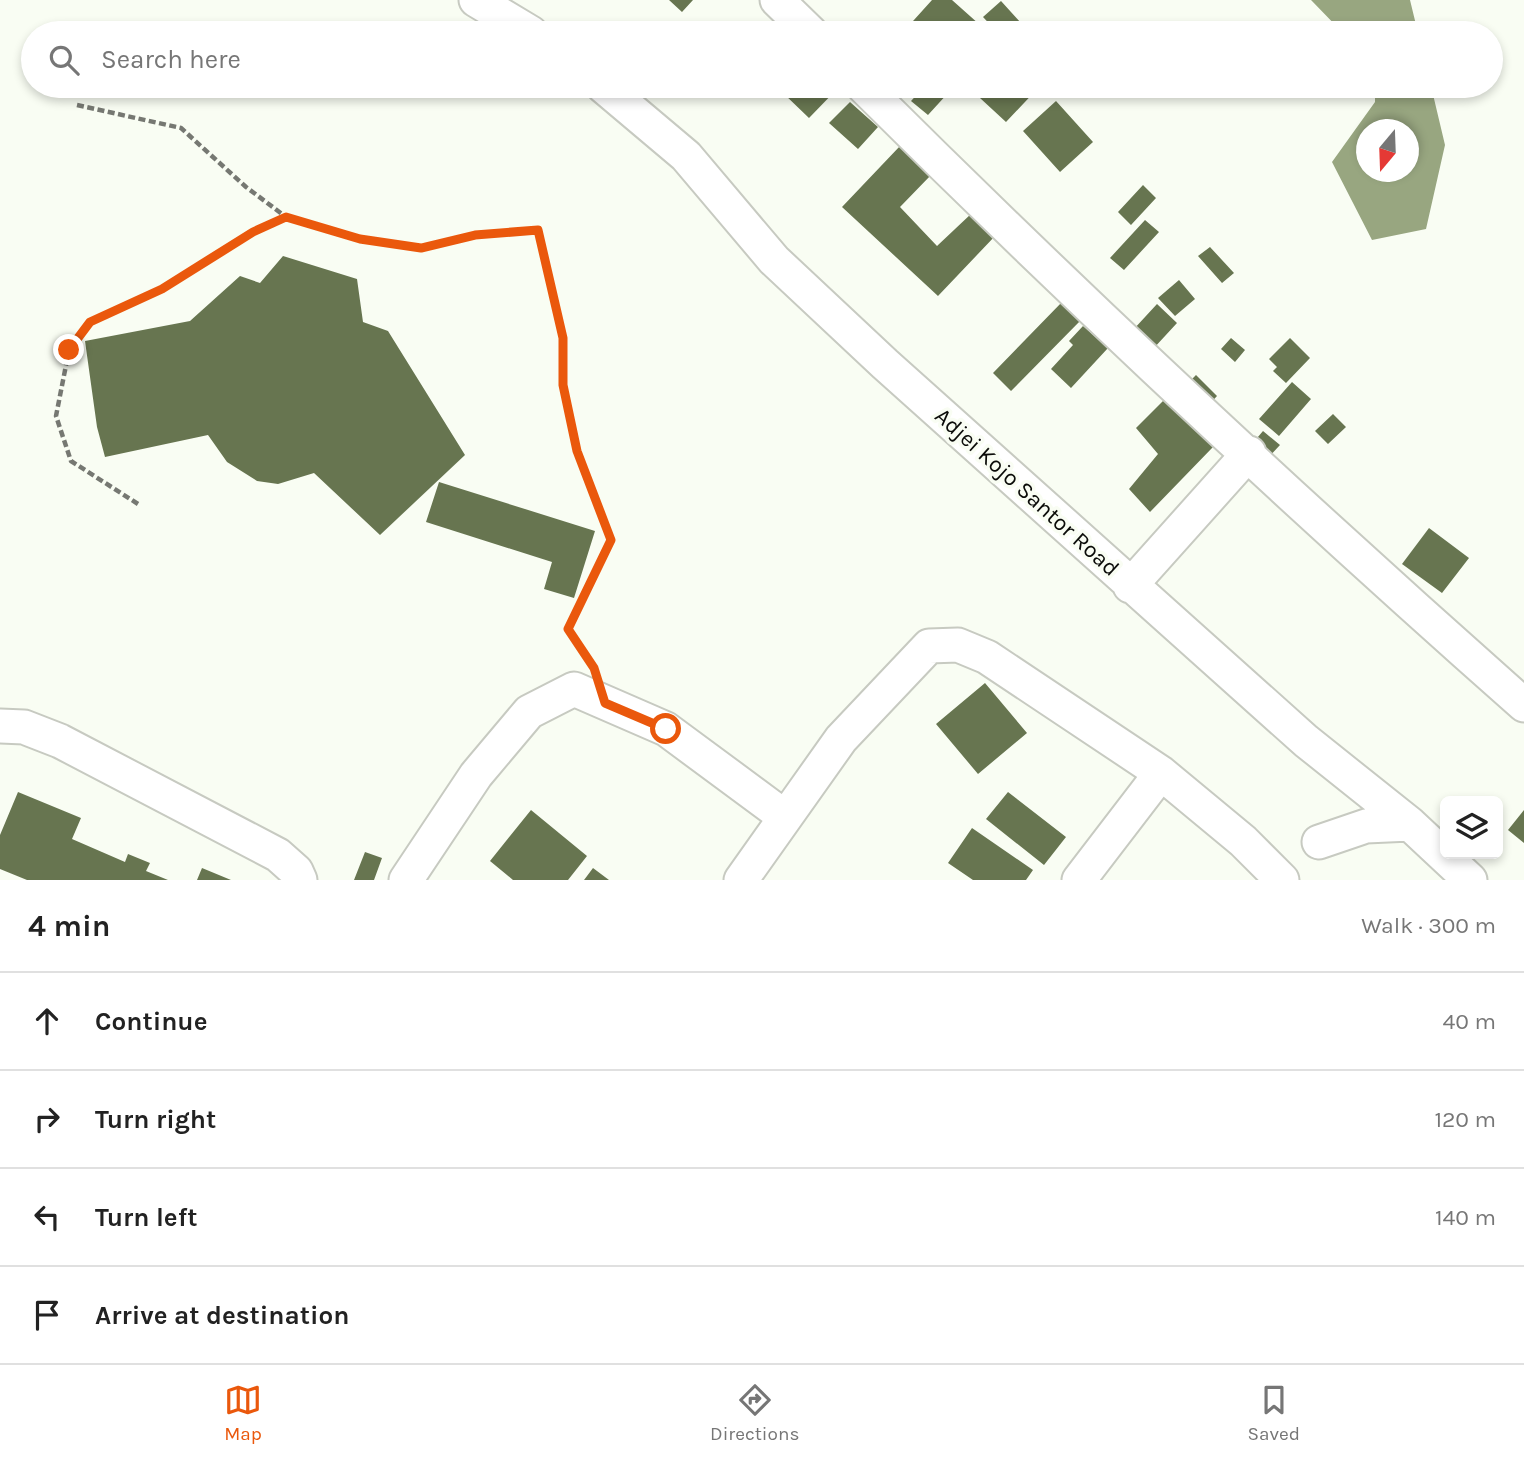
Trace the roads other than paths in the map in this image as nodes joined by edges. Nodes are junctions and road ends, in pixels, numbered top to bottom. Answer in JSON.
{"nodes":[{"id":1,"x":475,"y":0,"type":"edge"},
{"id":2,"x":777,"y":0,"type":"edge"},
{"id":3,"x":511,"y":21,"type":"edge"},
{"id":4,"x":799,"y":21,"type":"edge"},
{"id":5,"x":617,"y":98,"type":"edge"},
{"id":6,"x":875,"y":98,"type":"edge"},
{"id":7,"x":1249,"y":453,"type":"junction"},
{"id":8,"x":1130,"y":586,"type":"junction"},
{"id":9,"x":1524,"y":705,"type":"edge"},
{"id":10,"x":0,"y":726,"type":"edge"},
{"id":11,"x":1161,"y":773,"type":"junction"},
{"id":12,"x":785,"y":817,"type":"junction"},
{"id":13,"x":1410,"y":824,"type":"junction"},
{"id":14,"x":1319,"y":842,"type":"dead end"},
{"id":15,"x":300,"y":880,"type":"edge"},
{"id":16,"x":406,"y":880,"type":"edge"},
{"id":17,"x":741,"y":880,"type":"edge"},
{"id":18,"x":1079,"y":880,"type":"edge"},
{"id":19,"x":1282,"y":880,"type":"edge"},
{"id":20,"x":1470,"y":880,"type":"edge"}],
"edges":[{"from":1,"to":3,"type":"street"},
{"from":2,"to":4,"type":"street"},
{"from":5,"to":8,"type":"street","name":"Adjei Kojo Santor Road"},
{"from":6,"to":7,"type":"street"},
{"from":7,"to":8,"type":"street"},
{"from":7,"to":9,"type":"street"},
{"from":8,"to":13,"type":"street","name":"Adjei Kojo Santor Road"},
{"from":10,"to":15,"type":"street"},
{"from":11,"to":12,"type":"street"},
{"from":11,"to":18,"type":"street"},
{"from":11,"to":19,"type":"street"},
{"from":12,"to":16,"type":"street"},
{"from":12,"to":17,"type":"street"},
{"from":13,"to":14,"type":"street"},
{"from":13,"to":20,"type":"street","name":"Adjei Kojo Santor Road"}]}
